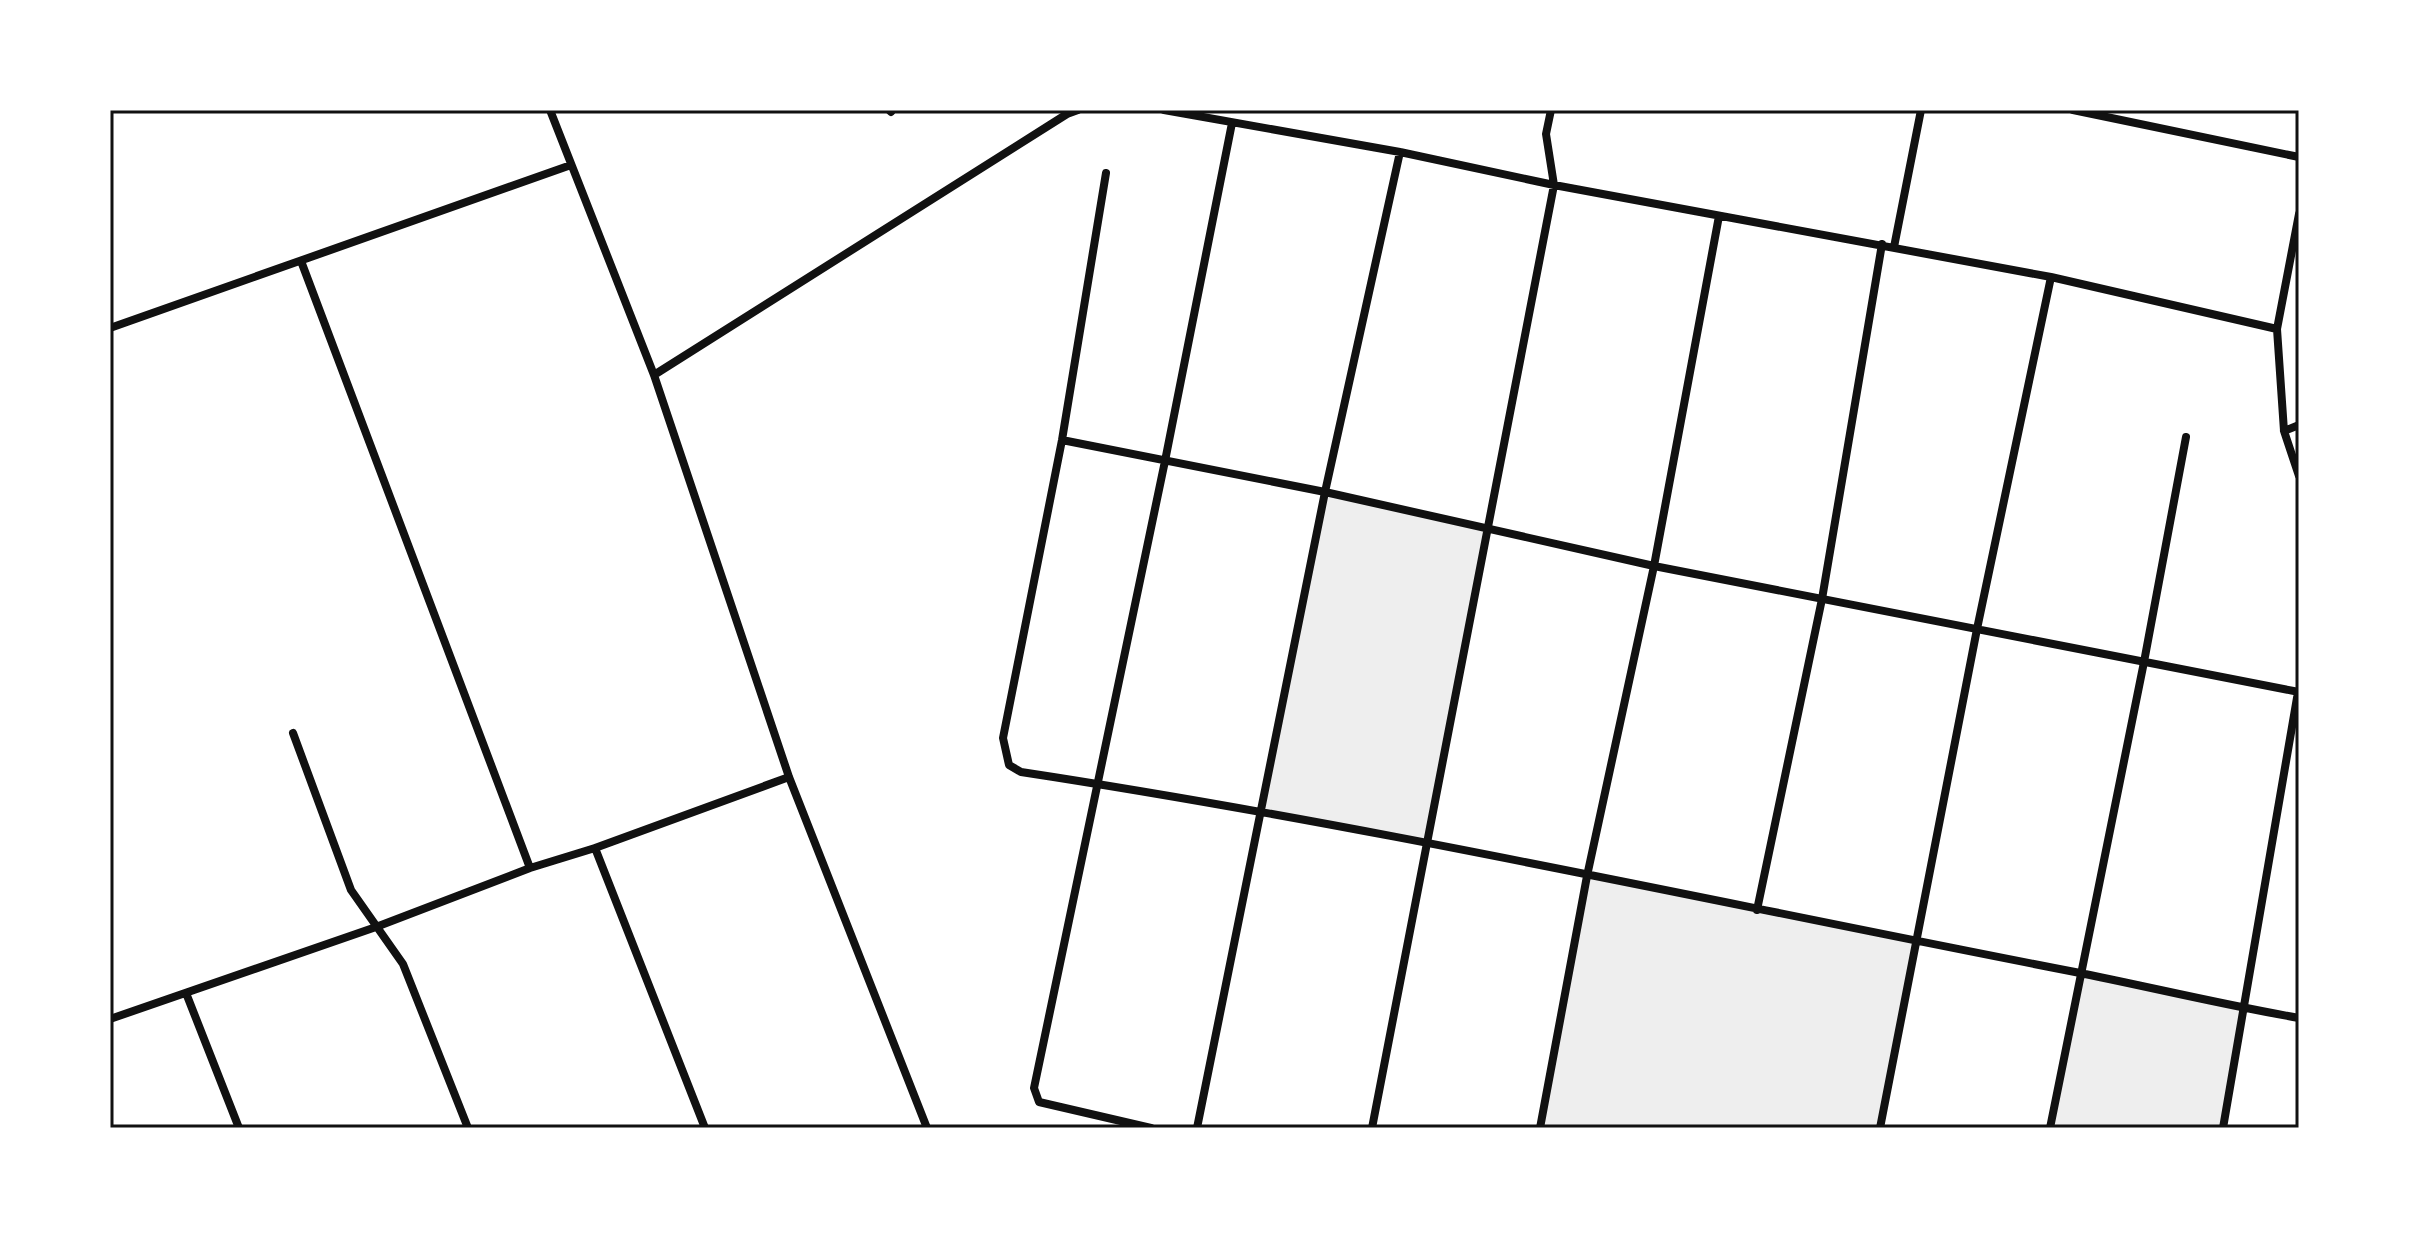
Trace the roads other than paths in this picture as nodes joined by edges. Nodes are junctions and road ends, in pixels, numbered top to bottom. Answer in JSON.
{"nodes":[{"id":1,"x":550,"y":110,"type":"edge"},
{"id":2,"x":1078,"y":110,"type":"edge"},
{"id":3,"x":1164,"y":110,"type":"edge"},
{"id":4,"x":1551,"y":110,"type":"edge"},
{"id":5,"x":1921,"y":110,"type":"edge"},
{"id":6,"x":2073,"y":110,"type":"edge"},
{"id":7,"x":1232,"y":123,"type":"junction"},
{"id":8,"x":1400,"y":152,"type":"junction"},
{"id":9,"x":2299,"y":157,"type":"edge"},
{"id":10,"x":571,"y":165,"type":"junction"},
{"id":11,"x":1106,"y":173,"type":"dead end"},
{"id":12,"x":1554,"y":185,"type":"junction"},
{"id":13,"x":2299,"y":214,"type":"edge"},
{"id":14,"x":1719,"y":216,"type":"junction"},
{"id":15,"x":1882,"y":244,"type":"junction"},
{"id":16,"x":1894,"y":247,"type":"junction"},
{"id":17,"x":301,"y":261,"type":"junction"},
{"id":18,"x":2051,"y":277,"type":"junction"},
{"id":19,"x":110,"y":328,"type":"edge"},
{"id":20,"x":2277,"y":329,"type":"junction"},
{"id":21,"x":654,"y":375,"type":"junction"},
{"id":22,"x":2299,"y":425,"type":"edge"},
{"id":23,"x":2284,"y":431,"type":"junction"},
{"id":24,"x":2186,"y":437,"type":"dead end"},
{"id":25,"x":1062,"y":440,"type":"junction"},
{"id":26,"x":1165,"y":461,"type":"junction"},
{"id":27,"x":2299,"y":476,"type":"edge"},
{"id":28,"x":1325,"y":492,"type":"junction"},
{"id":29,"x":1489,"y":528,"type":"junction"},
{"id":30,"x":1654,"y":566,"type":"junction"},
{"id":31,"x":1822,"y":599,"type":"junction"},
{"id":32,"x":1977,"y":629,"type":"junction"},
{"id":33,"x":2144,"y":662,"type":"junction"},
{"id":34,"x":2299,"y":692,"type":"edge"},
{"id":35,"x":293,"y":733,"type":"dead end"},
{"id":36,"x":789,"y":777,"type":"junction"},
{"id":37,"x":1098,"y":784,"type":"junction"},
{"id":38,"x":1262,"y":812,"type":"junction"},
{"id":39,"x":1429,"y":842,"type":"junction"},
{"id":40,"x":595,"y":848,"type":"junction"},
{"id":41,"x":530,"y":868,"type":"junction"},
{"id":42,"x":1587,"y":876,"type":"junction"},
{"id":43,"x":1757,"y":910,"type":"junction"},
{"id":44,"x":376,"y":927,"type":"junction"},
{"id":45,"x":1916,"y":941,"type":"junction"},
{"id":46,"x":2080,"y":973,"type":"junction"},
{"id":47,"x":186,"y":993,"type":"junction"},
{"id":48,"x":2244,"y":1009,"type":"junction"},
{"id":49,"x":2299,"y":1018,"type":"edge"},
{"id":50,"x":110,"y":1019,"type":"edge"},
{"id":51,"x":239,"y":1128,"type":"edge"},
{"id":52,"x":468,"y":1128,"type":"edge"},
{"id":53,"x":705,"y":1128,"type":"edge"},
{"id":54,"x":927,"y":1128,"type":"edge"},
{"id":55,"x":1151,"y":1128,"type":"edge"},
{"id":56,"x":1197,"y":1128,"type":"edge"},
{"id":57,"x":1372,"y":1128,"type":"edge"},
{"id":58,"x":1540,"y":1128,"type":"edge"},
{"id":59,"x":1880,"y":1128,"type":"edge"},
{"id":60,"x":2050,"y":1128,"type":"edge"},
{"id":61,"x":2223,"y":1128,"type":"edge"}],
"edges":[{"from":1,"to":10,"type":"street"},
{"from":2,"to":21,"type":"street"},
{"from":3,"to":7,"type":"street"},
{"from":4,"to":12,"type":"street"},
{"from":5,"to":16,"type":"street"},
{"from":6,"to":9,"type":"street"},
{"from":7,"to":8,"type":"street"},
{"from":7,"to":26,"type":"street"},
{"from":8,"to":12,"type":"street"},
{"from":8,"to":28,"type":"street"},
{"from":10,"to":17,"type":"street"},
{"from":10,"to":21,"type":"street"},
{"from":11,"to":25,"type":"street"},
{"from":12,"to":14,"type":"street"},
{"from":12,"to":29,"type":"street"},
{"from":13,"to":20,"type":"street"},
{"from":14,"to":15,"type":"street"},
{"from":14,"to":30,"type":"street"},
{"from":15,"to":16,"type":"street"},
{"from":15,"to":31,"type":"street"},
{"from":16,"to":18,"type":"street"},
{"from":17,"to":19,"type":"street"},
{"from":17,"to":41,"type":"street"},
{"from":18,"to":20,"type":"street"},
{"from":18,"to":32,"type":"street"},
{"from":20,"to":23,"type":"street"},
{"from":21,"to":36,"type":"street"},
{"from":22,"to":23,"type":"street"},
{"from":23,"to":27,"type":"street"},
{"from":24,"to":33,"type":"street"},
{"from":25,"to":26,"type":"street"},
{"from":25,"to":37,"type":"street"},
{"from":26,"to":28,"type":"street"},
{"from":26,"to":37,"type":"street"},
{"from":28,"to":29,"type":"street"},
{"from":28,"to":38,"type":"street"},
{"from":29,"to":30,"type":"street"},
{"from":29,"to":39,"type":"street"},
{"from":30,"to":31,"type":"street"},
{"from":30,"to":42,"type":"street"},
{"from":31,"to":32,"type":"street"},
{"from":31,"to":43,"type":"street"},
{"from":32,"to":33,"type":"street"},
{"from":32,"to":45,"type":"street"},
{"from":33,"to":34,"type":"street"},
{"from":33,"to":46,"type":"street"},
{"from":34,"to":48,"type":"street"},
{"from":35,"to":44,"type":"street"},
{"from":36,"to":40,"type":"street"},
{"from":36,"to":54,"type":"street"},
{"from":37,"to":38,"type":"street"},
{"from":37,"to":55,"type":"street"},
{"from":38,"to":39,"type":"street"},
{"from":38,"to":56,"type":"street"},
{"from":39,"to":42,"type":"street"},
{"from":39,"to":57,"type":"street"},
{"from":40,"to":41,"type":"street"},
{"from":40,"to":53,"type":"street"},
{"from":41,"to":44,"type":"street"},
{"from":42,"to":43,"type":"street"},
{"from":42,"to":58,"type":"street"},
{"from":43,"to":45,"type":"street"},
{"from":44,"to":47,"type":"street"},
{"from":44,"to":52,"type":"street"},
{"from":45,"to":46,"type":"street"},
{"from":45,"to":59,"type":"street"},
{"from":46,"to":48,"type":"street"},
{"from":46,"to":60,"type":"street"},
{"from":47,"to":50,"type":"street"},
{"from":47,"to":51,"type":"street"},
{"from":48,"to":49,"type":"street"},
{"from":48,"to":61,"type":"street"}]}
